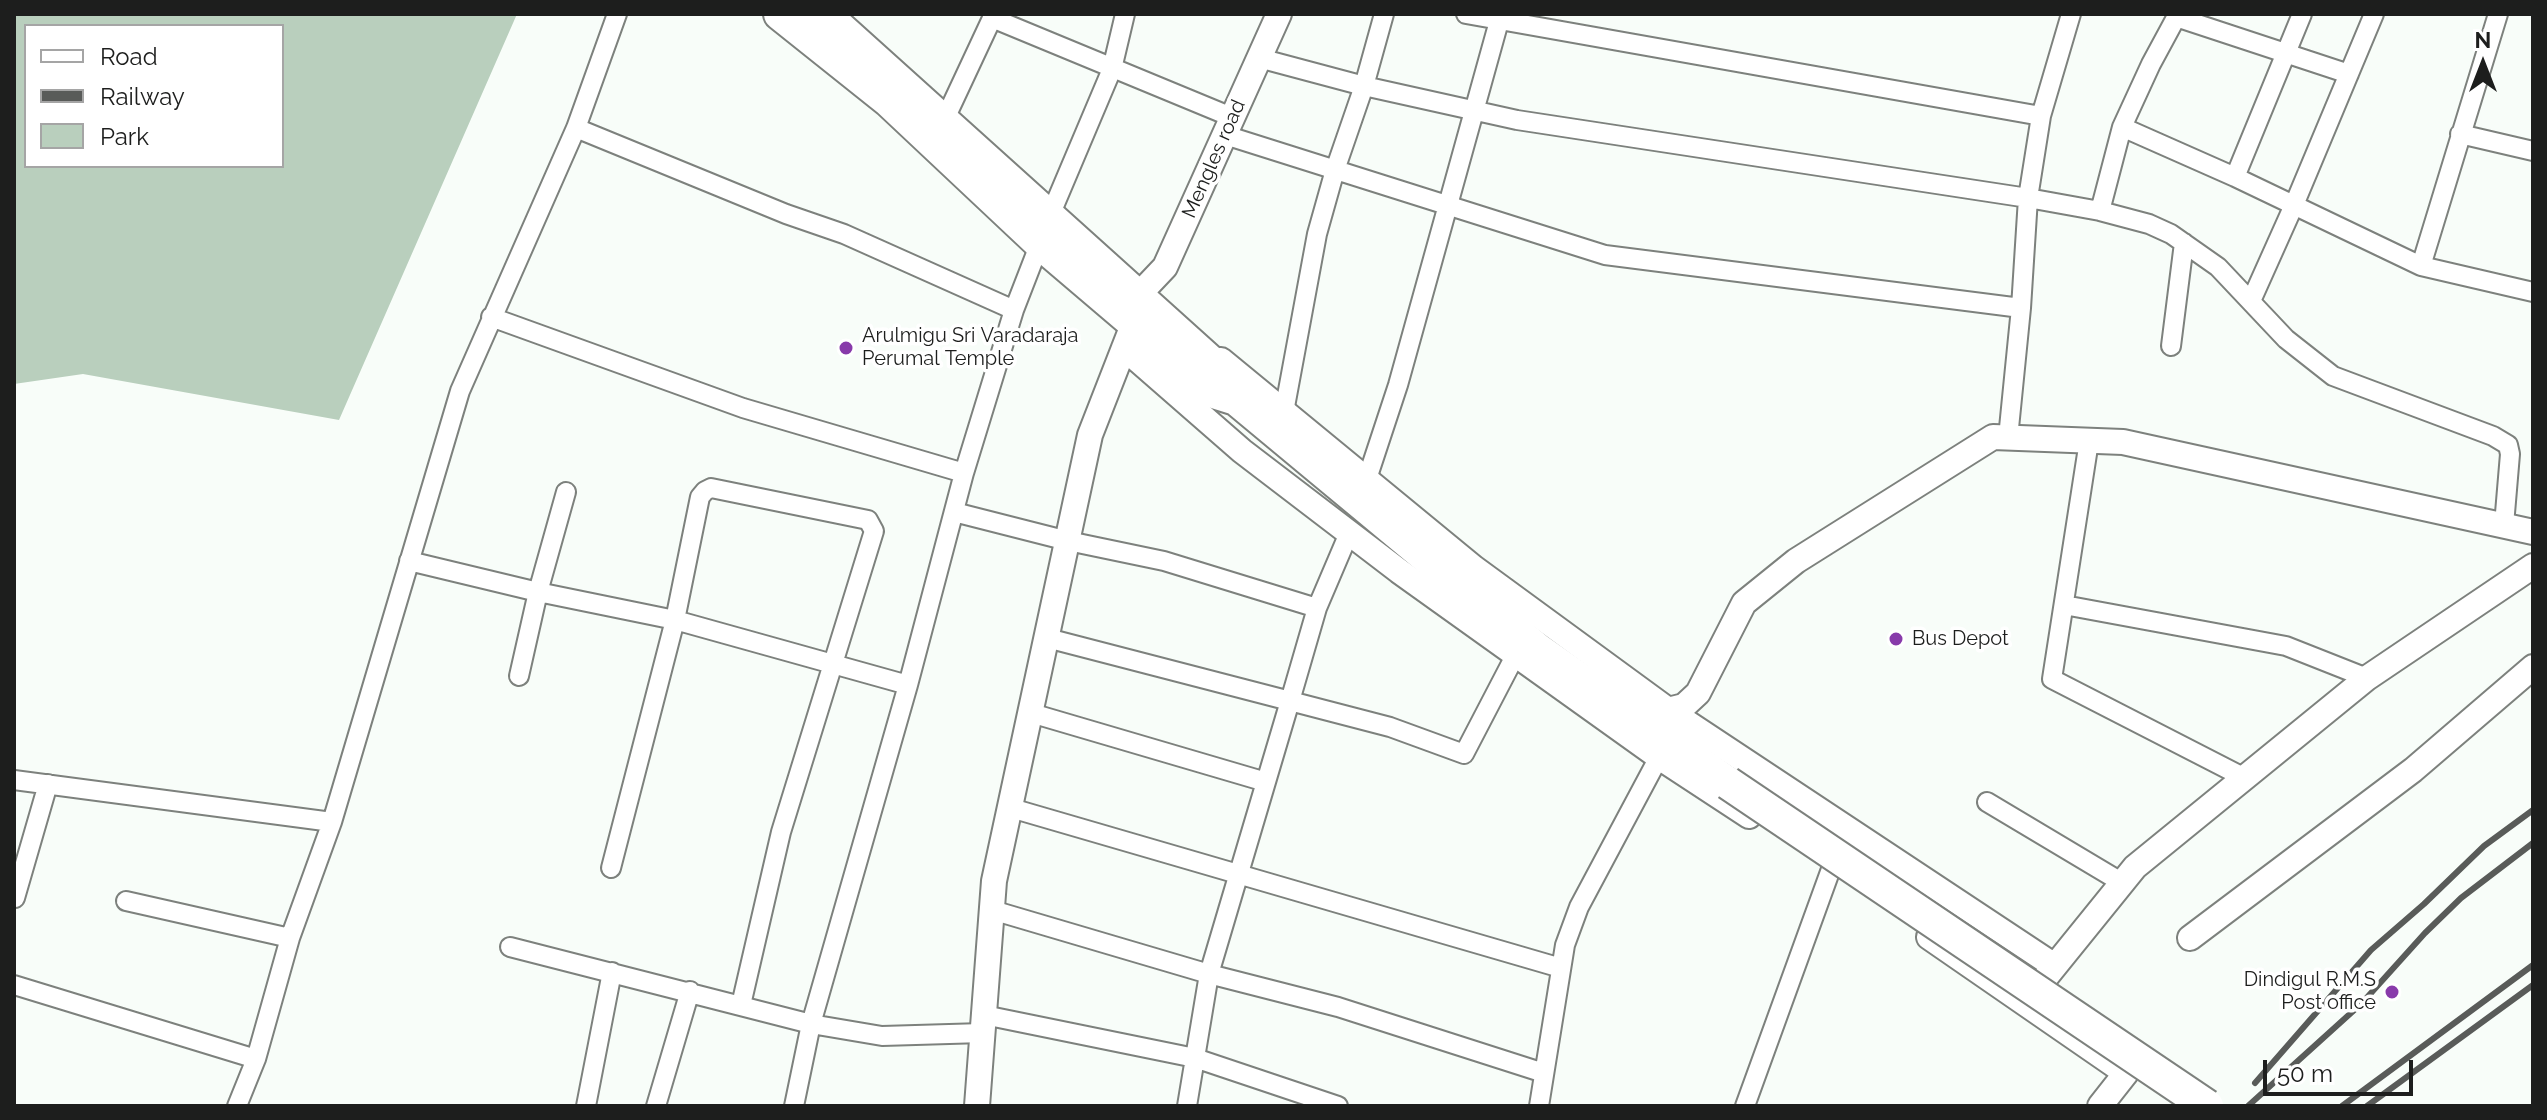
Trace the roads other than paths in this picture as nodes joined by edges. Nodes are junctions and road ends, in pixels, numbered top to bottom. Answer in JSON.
{"nodes":[{"id":1,"x":617,"y":14,"type":"edge"},
{"id":2,"x":780,"y":14,"type":"edge"},
{"id":3,"x":824,"y":14,"type":"edge"},
{"id":4,"x":1125,"y":14,"type":"edge"},
{"id":5,"x":1384,"y":14,"type":"edge"},
{"id":6,"x":1466,"y":14,"type":"edge"},
{"id":7,"x":2071,"y":14,"type":"edge"},
{"id":8,"x":2302,"y":14,"type":"edge"},
{"id":9,"x":2374,"y":14,"type":"edge"},
{"id":10,"x":2498,"y":14,"type":"edge"},
{"id":11,"x":1276,"y":15,"type":"edge"},
{"id":12,"x":2177,"y":15,"type":"edge"},
{"id":13,"x":993,"y":16,"type":"edge"},
{"id":14,"x":1500,"y":17,"type":"edge"},
{"id":15,"x":2287,"y":52,"type":"junction"},
{"id":16,"x":1259,"y":58,"type":"junction"},
{"id":17,"x":1112,"y":69,"type":"junction"},
{"id":18,"x":2349,"y":74,"type":"junction"},
{"id":19,"x":1364,"y":86,"type":"junction"},
{"id":20,"x":1473,"y":110,"type":"junction"},
{"id":21,"x":2041,"y":116,"type":"junction"},
{"id":22,"x":944,"y":121,"type":"junction"},
{"id":23,"x":1230,"y":127,"type":"junction"},
{"id":24,"x":2122,"y":127,"type":"junction"},
{"id":25,"x":576,"y":128,"type":"junction"},
{"id":26,"x":2460,"y":134,"type":"junction"},
{"id":27,"x":2533,"y":151,"type":"edge"},
{"id":28,"x":1335,"y":170,"type":"junction"},
{"id":29,"x":2235,"y":177,"type":"junction"},
{"id":30,"x":2028,"y":198,"type":"junction"},
{"id":31,"x":2294,"y":205,"type":"junction"},
{"id":32,"x":1447,"y":206,"type":"junction"},
{"id":33,"x":2100,"y":211,"type":"junction"},
{"id":34,"x":1044,"y":230,"type":"junction"},
{"id":35,"x":2184,"y":243,"type":"junction"},
{"id":36,"x":2421,"y":266,"type":"junction"},
{"id":37,"x":2533,"y":292,"type":"edge"},
{"id":38,"x":2251,"y":301,"type":"junction"},
{"id":39,"x":2021,"y":308,"type":"junction"},
{"id":40,"x":1014,"y":310,"type":"junction"},
{"id":41,"x":1137,"y":314,"type":"junction"},
{"id":42,"x":491,"y":317,"type":"junction"},
{"id":43,"x":2171,"y":346,"type":"dead end"},
{"id":44,"x":1274,"y":416,"type":"junction"},
{"id":45,"x":2008,"y":438,"type":"junction"},
{"id":46,"x":2089,"y":441,"type":"junction"},
{"id":47,"x":964,"y":473,"type":"junction"},
{"id":48,"x":1367,"y":479,"type":"junction"},
{"id":49,"x":566,"y":492,"type":"dead end"},
{"id":50,"x":954,"y":512,"type":"junction"},
{"id":51,"x":2504,"y":525,"type":"junction"},
{"id":52,"x":2533,"y":532,"type":"edge"},
{"id":53,"x":1349,"y":533,"type":"junction"},
{"id":54,"x":1068,"y":541,"type":"junction"},
{"id":55,"x":409,"y":561,"type":"junction"},
{"id":56,"x":2533,"y":566,"type":"edge"},
{"id":57,"x":538,"y":592,"type":"junction"},
{"id":58,"x":2064,"y":605,"type":"junction"},
{"id":59,"x":1317,"y":608,"type":"junction"},
{"id":60,"x":675,"y":620,"type":"junction"},
{"id":61,"x":1047,"y":638,"type":"junction"},
{"id":62,"x":1515,"y":656,"type":"junction"},
{"id":63,"x":832,"y":662,"type":"junction"},
{"id":64,"x":2533,"y":667,"type":"edge"},
{"id":65,"x":519,"y":676,"type":"dead end"},
{"id":66,"x":2367,"y":678,"type":"junction"},
{"id":67,"x":908,"y":685,"type":"junction"},
{"id":68,"x":1290,"y":701,"type":"junction"},
{"id":69,"x":1668,"y":710,"type":"junction"},
{"id":70,"x":1031,"y":713,"type":"junction"},
{"id":71,"x":1659,"y":757,"type":"junction"},
{"id":72,"x":2243,"y":777,"type":"junction"},
{"id":73,"x":14,"y":780,"type":"edge"},
{"id":74,"x":1266,"y":782,"type":"junction"},
{"id":75,"x":1777,"y":783,"type":"junction"},
{"id":76,"x":48,"y":784,"type":"junction"},
{"id":77,"x":1987,"y":802,"type":"dead end"},
{"id":78,"x":1011,"y":808,"type":"junction"},
{"id":79,"x":1753,"y":819,"type":"junction"},
{"id":80,"x":332,"y":822,"type":"junction"},
{"id":81,"x":611,"y":868,"type":"dead end"},
{"id":82,"x":1831,"y":869,"type":"junction"},
{"id":83,"x":1237,"y":873,"type":"junction"},
{"id":84,"x":2121,"y":882,"type":"junction"},
{"id":85,"x":15,"y":898,"type":"edge"},
{"id":86,"x":126,"y":901,"type":"dead end"},
{"id":87,"x":992,"y":910,"type":"junction"},
{"id":88,"x":290,"y":938,"type":"junction"},
{"id":89,"x":2190,"y":938,"type":"dead end"},
{"id":90,"x":510,"y":947,"type":"dead end"},
{"id":91,"x":2053,"y":965,"type":"junction"},
{"id":92,"x":1561,"y":968,"type":"junction"},
{"id":93,"x":612,"y":972,"type":"junction"},
{"id":94,"x":1209,"y":974,"type":"junction"},
{"id":95,"x":14,"y":985,"type":"edge"},
{"id":96,"x":690,"y":991,"type":"junction"},
{"id":97,"x":741,"y":1005,"type":"junction"},
{"id":98,"x":2027,"y":1006,"type":"junction"},
{"id":99,"x":811,"y":1024,"type":"junction"},
{"id":100,"x":984,"y":1024,"type":"junction"},
{"id":101,"x":1195,"y":1058,"type":"junction"},
{"id":102,"x":256,"y":1059,"type":"junction"},
{"id":103,"x":1544,"y":1073,"type":"junction"},
{"id":104,"x":237,"y":1106,"type":"edge"},
{"id":105,"x":586,"y":1106,"type":"edge"},
{"id":106,"x":656,"y":1106,"type":"edge"},
{"id":107,"x":794,"y":1106,"type":"edge"},
{"id":108,"x":977,"y":1106,"type":"edge"},
{"id":109,"x":1187,"y":1106,"type":"edge"},
{"id":110,"x":1338,"y":1106,"type":"edge"},
{"id":111,"x":1539,"y":1106,"type":"edge"},
{"id":112,"x":1745,"y":1106,"type":"edge"},
{"id":113,"x":2100,"y":1106,"type":"edge"},
{"id":114,"x":2207,"y":1106,"type":"edge"}],
"edges":[{"from":1,"to":25,"type":"street"},
{"from":2,"to":34,"type":"highway"},
{"from":3,"to":22,"type":"highway"},
{"from":4,"to":17,"type":"street"},
{"from":5,"to":19,"type":"street"},
{"from":6,"to":14,"type":"street"},
{"from":7,"to":21,"type":"street"},
{"from":8,"to":15,"type":"street"},
{"from":9,"to":18,"type":"street"},
{"from":10,"to":26,"type":"street"},
{"from":11,"to":16,"type":"main road","name":"Mengles road"},
{"from":12,"to":15,"type":"street"},
{"from":12,"to":24,"type":"street"},
{"from":13,"to":17,"type":"street"},
{"from":13,"to":22,"type":"street"},
{"from":14,"to":20,"type":"street"},
{"from":14,"to":21,"type":"street"},
{"from":15,"to":18,"type":"street"},
{"from":15,"to":29,"type":"street"},
{"from":16,"to":19,"type":"street"},
{"from":16,"to":23,"type":"main road","name":"Mengles road"},
{"from":17,"to":23,"type":"street"},
{"from":17,"to":34,"type":"street"},
{"from":18,"to":31,"type":"street"},
{"from":19,"to":20,"type":"street"},
{"from":19,"to":28,"type":"street"},
{"from":20,"to":30,"type":"street"},
{"from":20,"to":32,"type":"street"},
{"from":21,"to":30,"type":"street"},
{"from":22,"to":34,"type":"highway"},
{"from":23,"to":28,"type":"street"},
{"from":23,"to":41,"type":"main road","name":"Mengles road"},
{"from":24,"to":29,"type":"street"},
{"from":24,"to":33,"type":"street"},
{"from":25,"to":40,"type":"street"},
{"from":25,"to":42,"type":"street"},
{"from":26,"to":27,"type":"street"},
{"from":26,"to":36,"type":"street"},
{"from":28,"to":32,"type":"street"},
{"from":28,"to":44,"type":"street"},
{"from":29,"to":31,"type":"street"},
{"from":30,"to":33,"type":"street"},
{"from":30,"to":39,"type":"street"},
{"from":31,"to":36,"type":"street"},
{"from":31,"to":38,"type":"street"},
{"from":32,"to":39,"type":"street"},
{"from":32,"to":48,"type":"street"},
{"from":33,"to":35,"type":"street"},
{"from":34,"to":40,"type":"street"},
{"from":34,"to":41,"type":"highway"},
{"from":35,"to":38,"type":"street"},
{"from":35,"to":43,"type":"street"},
{"from":36,"to":37,"type":"street"},
{"from":38,"to":51,"type":"street"},
{"from":39,"to":45,"type":"street"},
{"from":40,"to":47,"type":"street"},
{"from":41,"to":44,"type":"main road"},
{"from":41,"to":44,"type":"highway"},
{"from":41,"to":53,"type":"main road"},
{"from":41,"to":54,"type":"main road","name":"Mengles road"},
{"from":42,"to":47,"type":"street"},
{"from":42,"to":55,"type":"street"},
{"from":44,"to":48,"type":"main road"},
{"from":44,"to":114,"type":"highway","bridge":true},
{"from":45,"to":46,"type":"main road"},
{"from":45,"to":69,"type":"main road"},
{"from":46,"to":51,"type":"main road"},
{"from":46,"to":58,"type":"street"},
{"from":47,"to":50,"type":"street"},
{"from":48,"to":69,"type":"main road"},
{"from":49,"to":57,"type":"street"},
{"from":50,"to":54,"type":"street"},
{"from":50,"to":67,"type":"street"},
{"from":51,"to":52,"type":"main road"},
{"from":53,"to":59,"type":"street"},
{"from":53,"to":62,"type":"main road"},
{"from":54,"to":59,"type":"street"},
{"from":54,"to":61,"type":"main road","name":"Mengles road"},
{"from":55,"to":57,"type":"street"},
{"from":55,"to":80,"type":"street"},
{"from":56,"to":66,"type":"main road"},
{"from":57,"to":60,"type":"street"},
{"from":57,"to":65,"type":"street"},
{"from":58,"to":66,"type":"street"},
{"from":58,"to":72,"type":"street"},
{"from":59,"to":68,"type":"street"},
{"from":60,"to":63,"type":"street"},
{"from":60,"to":63,"type":"street"},
{"from":60,"to":81,"type":"street"},
{"from":61,"to":68,"type":"street"},
{"from":61,"to":70,"type":"main road","name":"Mengles road"},
{"from":62,"to":68,"type":"street"},
{"from":62,"to":71,"type":"main road"},
{"from":63,"to":67,"type":"street"},
{"from":63,"to":97,"type":"street"},
{"from":64,"to":89,"type":"main road"},
{"from":66,"to":72,"type":"main road"},
{"from":67,"to":99,"type":"street"},
{"from":68,"to":74,"type":"street"},
{"from":69,"to":75,"type":"main road"},
{"from":70,"to":74,"type":"street"},
{"from":70,"to":78,"type":"main road","name":"Mengles road"},
{"from":71,"to":79,"type":"main road"},
{"from":71,"to":92,"type":"street"},
{"from":72,"to":84,"type":"main road"},
{"from":73,"to":76,"type":"street"},
{"from":74,"to":83,"type":"street"},
{"from":75,"to":79,"type":"main road"},
{"from":75,"to":91,"type":"main road"},
{"from":76,"to":80,"type":"street"},
{"from":76,"to":85,"type":"street"},
{"from":77,"to":84,"type":"street"},
{"from":78,"to":83,"type":"street"},
{"from":78,"to":87,"type":"main road","name":"Mengles road"},
{"from":79,"to":82,"type":"main road"},
{"from":80,"to":88,"type":"street"},
{"from":82,"to":98,"type":"main road"},
{"from":82,"to":112,"type":"street"},
{"from":83,"to":92,"type":"street"},
{"from":83,"to":94,"type":"street"},
{"from":84,"to":91,"type":"main road"},
{"from":86,"to":88,"type":"street"},
{"from":87,"to":94,"type":"street"},
{"from":87,"to":100,"type":"main road","name":"Mengles road"},
{"from":88,"to":102,"type":"street"},
{"from":90,"to":93,"type":"street"},
{"from":91,"to":98,"type":"main road"},
{"from":92,"to":103,"type":"street"},
{"from":93,"to":96,"type":"street"},
{"from":93,"to":105,"type":"street"},
{"from":94,"to":101,"type":"street"},
{"from":94,"to":103,"type":"street"},
{"from":95,"to":102,"type":"street"},
{"from":96,"to":97,"type":"street"},
{"from":96,"to":106,"type":"street"},
{"from":97,"to":99,"type":"street"},
{"from":98,"to":113,"type":"main road"},
{"from":99,"to":100,"type":"street"},
{"from":99,"to":107,"type":"street"},
{"from":100,"to":101,"type":"street"},
{"from":100,"to":108,"type":"main road","name":"Mengles road"},
{"from":101,"to":109,"type":"street"},
{"from":101,"to":110,"type":"street"},
{"from":102,"to":104,"type":"street"},
{"from":103,"to":111,"type":"street"}]}
